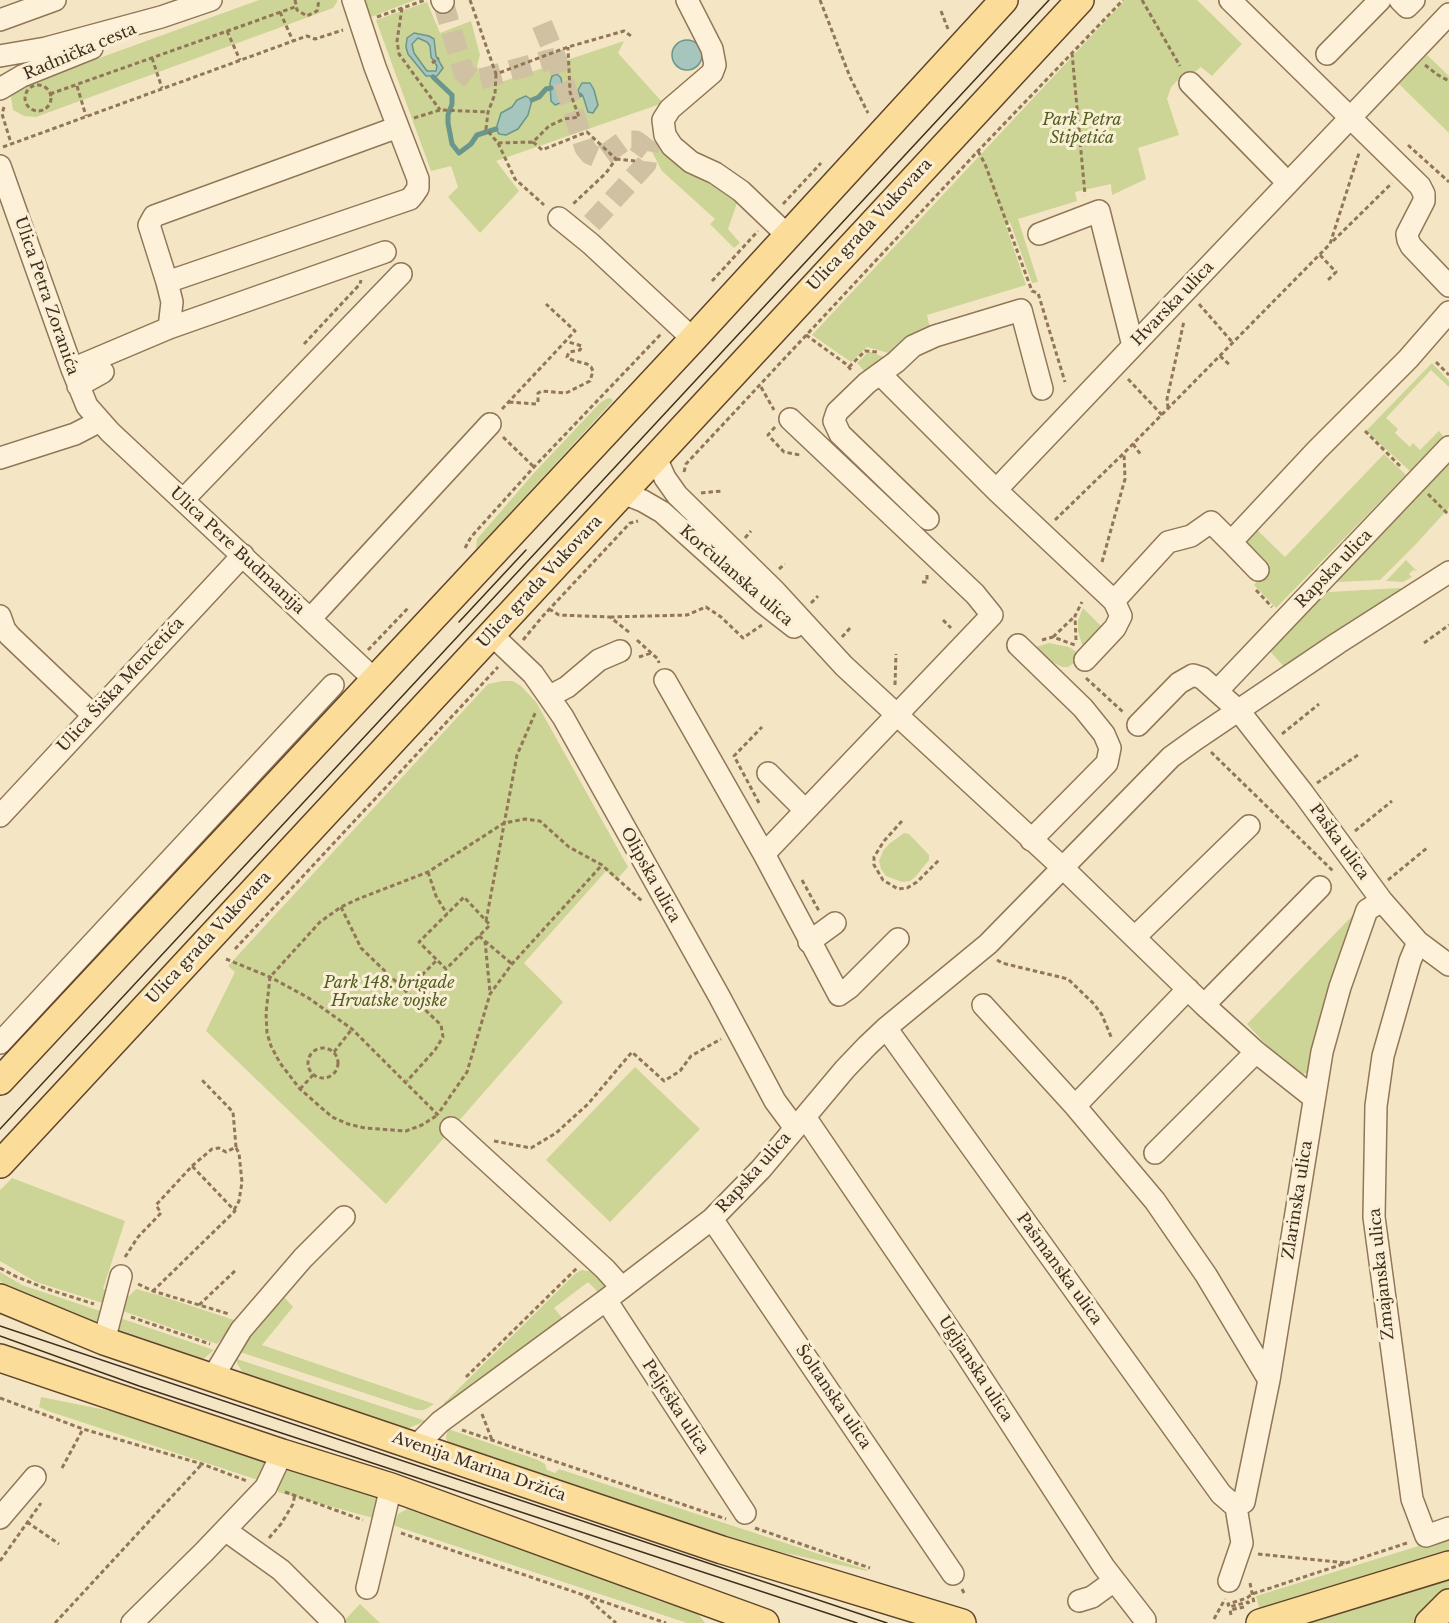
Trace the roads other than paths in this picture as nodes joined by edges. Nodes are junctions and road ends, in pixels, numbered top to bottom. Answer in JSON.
{"nodes":[{"id":1,"x":55,"y":0,"type":"edge"},
{"id":2,"x":211,"y":0,"type":"edge"},
{"id":3,"x":353,"y":0,"type":"edge"},
{"id":4,"x":687,"y":0,"type":"edge"},
{"id":5,"x":1004,"y":0,"type":"edge"},
{"id":6,"x":1080,"y":0,"type":"edge"},
{"id":7,"x":1230,"y":0,"type":"edge"},
{"id":8,"x":1380,"y":0,"type":"edge"},
{"id":9,"x":1400,"y":0,"type":"edge"},
{"id":10,"x":1414,"y":0,"type":"edge"},
{"id":11,"x":1449,"y":14,"type":"edge"},
{"id":12,"x":161,"y":17,"type":"junction"},
{"id":13,"x":0,"y":20,"type":"edge"},
{"id":14,"x":1327,"y":54,"type":"dead end"},
{"id":15,"x":0,"y":56,"type":"edge"},
{"id":16,"x":1190,"y":83,"type":"road end"},
{"id":17,"x":3,"y":94,"type":"edge"},
{"id":18,"x":1350,"y":117,"type":"junction"},
{"id":19,"x":397,"y":126,"type":"junction"},
{"id":20,"x":2,"y":156,"type":"edge"},
{"id":21,"x":1288,"y":183,"type":"junction"},
{"id":22,"x":559,"y":218,"type":"road end"},
{"id":23,"x":1039,"y":234,"type":"dead end"},
{"id":24,"x":789,"y":236,"type":"junction"},
{"id":25,"x":386,"y":252,"type":"dead end"},
{"id":26,"x":400,"y":274,"type":"dead end"},
{"id":27,"x":167,"y":282,"type":"junction"},
{"id":28,"x":1449,"y":286,"type":"edge"},
{"id":29,"x":1449,"y":312,"type":"edge"},
{"id":30,"x":169,"y":328,"type":"junction"},
{"id":31,"x":693,"y":339,"type":"junction"},
{"id":32,"x":1133,"y":346,"type":"junction"},
{"id":33,"x":103,"y":372,"type":"dead end"},
{"id":34,"x":880,"y":374,"type":"junction"},
{"id":35,"x":75,"y":378,"type":"junction"},
{"id":36,"x":1042,"y":389,"type":"dead end"},
{"id":37,"x":790,"y":419,"type":"road end"},
{"id":38,"x":100,"y":422,"type":"junction"},
{"id":39,"x":490,"y":424,"type":"road end"},
{"id":40,"x":1449,"y":447,"type":"edge"},
{"id":41,"x":0,"y":458,"type":"edge"},
{"id":42,"x":656,"y":458,"type":"junction"},
{"id":43,"x":996,"y":490,"type":"junction"},
{"id":44,"x":623,"y":493,"type":"junction"},
{"id":45,"x":183,"y":500,"type":"junction"},
{"id":46,"x":928,"y":519,"type":"dead end"},
{"id":47,"x":1231,"y":542,"type":"junction"},
{"id":48,"x":243,"y":555,"type":"junction"},
{"id":49,"x":1258,"y":570,"type":"road end"},
{"id":50,"x":1449,"y":572,"type":"edge"},
{"id":51,"x":1114,"y":601,"type":"junction"},
{"id":52,"x":311,"y":618,"type":"junction"},
{"id":53,"x":2,"y":626,"type":"edge"},
{"id":54,"x":491,"y":634,"type":"junction"},
{"id":55,"x":1018,"y":645,"type":"dead end"},
{"id":56,"x":620,"y":651,"type":"dead end"},
{"id":57,"x":844,"y":666,"type":"junction"},
{"id":58,"x":1084,"y":668,"type":"road end"},
{"id":59,"x":375,"y":680,"type":"junction"},
{"id":60,"x":665,"y":680,"type":"dead end"},
{"id":61,"x":333,"y":685,"type":"dead end"},
{"id":62,"x":1218,"y":690,"type":"junction"},
{"id":63,"x":545,"y":700,"type":"junction"},
{"id":64,"x":1239,"y":711,"type":"junction"},
{"id":65,"x":93,"y":715,"type":"junction"},
{"id":66,"x":897,"y":716,"type":"junction"},
{"id":67,"x":1138,"y":725,"type":"road end"},
{"id":68,"x":768,"y":773,"type":"dead end"},
{"id":69,"x":805,"y":810,"type":"junction"},
{"id":70,"x":0,"y":816,"type":"edge"},
{"id":71,"x":1249,"y":826,"type":"dead end"},
{"id":72,"x":1031,"y":840,"type":"junction"},
{"id":73,"x":764,"y":854,"type":"junction"},
{"id":74,"x":1063,"y":868,"type":"junction"},
{"id":75,"x":1327,"y":880,"type":"road end"},
{"id":76,"x":1382,"y":893,"type":"junction"},
{"id":77,"x":832,"y":925,"type":"road end"},
{"id":78,"x":1135,"y":937,"type":"junction"},
{"id":79,"x":898,"y":939,"type":"dead end"},
{"id":80,"x":810,"y":942,"type":"junction"},
{"id":81,"x":1418,"y":942,"type":"junction"},
{"id":82,"x":1449,"y":964,"type":"edge"},
{"id":83,"x":1188,"y":989,"type":"junction"},
{"id":84,"x":983,"y":1005,"type":"dead end"},
{"id":85,"x":1204,"y":1005,"type":"junction"},
{"id":86,"x":886,"y":1028,"type":"junction"},
{"id":87,"x":0,"y":1043,"type":"edge"},
{"id":88,"x":1256,"y":1052,"type":"junction"},
{"id":89,"x":0,"y":1081,"type":"edge"},
{"id":90,"x":1314,"y":1098,"type":"junction"},
{"id":91,"x":1075,"y":1106,"type":"junction"},
{"id":92,"x":800,"y":1122,"type":"junction"},
{"id":93,"x":451,"y":1128,"type":"road end"},
{"id":94,"x":1155,"y":1153,"type":"dead end"},
{"id":95,"x":0,"y":1164,"type":"edge"},
{"id":96,"x":344,"y":1217,"type":"dead end"},
{"id":97,"x":712,"y":1219,"type":"junction"},
{"id":98,"x":121,"y":1276,"type":"road end"},
{"id":99,"x":614,"y":1294,"type":"junction"},
{"id":100,"x":7,"y":1298,"type":"edge"},
{"id":101,"x":104,"y":1341,"type":"junction"},
{"id":102,"x":0,"y":1358,"type":"edge"},
{"id":103,"x":213,"y":1377,"type":"junction"},
{"id":104,"x":1269,"y":1380,"type":"junction"},
{"id":105,"x":416,"y":1446,"type":"junction"},
{"id":106,"x":282,"y":1453,"type":"junction"},
{"id":107,"x":35,"y":1477,"type":"dead end"},
{"id":108,"x":391,"y":1487,"type":"junction"},
{"id":109,"x":1236,"y":1507,"type":"junction"},
{"id":110,"x":0,"y":1518,"type":"edge"},
{"id":111,"x":742,"y":1520,"type":"road end"},
{"id":112,"x":1449,"y":1528,"type":"edge"},
{"id":113,"x":225,"y":1530,"type":"junction"},
{"id":114,"x":1449,"y":1565,"type":"edge"},
{"id":115,"x":953,"y":1574,"type":"dead end"},
{"id":116,"x":1114,"y":1581,"type":"junction"},
{"id":117,"x":1229,"y":1581,"type":"dead end"},
{"id":118,"x":367,"y":1588,"type":"dead end"},
{"id":119,"x":1078,"y":1601,"type":"dead end"},
{"id":120,"x":1449,"y":1603,"type":"edge"},
{"id":121,"x":732,"y":1617,"type":"edge"},
{"id":122,"x":1145,"y":1620,"type":"dead end"},
{"id":123,"x":132,"y":1623,"type":"edge"},
{"id":124,"x":334,"y":1623,"type":"edge"},
{"id":125,"x":765,"y":1623,"type":"edge"},
{"id":126,"x":962,"y":1623,"type":"edge"},
{"id":127,"x":1260,"y":1623,"type":"edge"},
{"id":128,"x":1429,"y":1623,"type":"edge"}],
"edges":[{"from":1,"to":13,"type":"street"},
{"from":2,"to":12,"type":"street","name":"Radnička cesta"},
{"from":3,"to":19,"type":"street"},
{"from":4,"to":24,"type":"street"},
{"from":5,"to":24,"type":"main road"},
{"from":6,"to":42,"type":"main road","name":"Ulica grada Vukovara"},
{"from":7,"to":18,"type":"street"},
{"from":8,"to":14,"type":"street"},
{"from":9,"to":10,"type":"street"},
{"from":11,"to":18,"type":"street","name":"Hvarska ulica"},
{"from":12,"to":15,"type":"street","name":"Radnička cesta"},
{"from":12,"to":17,"type":"street","name":"Radnička cesta"},
{"from":16,"to":21,"type":"street"},
{"from":18,"to":21,"type":"street","name":"Hvarska ulica"},
{"from":18,"to":28,"type":"street"},
{"from":19,"to":27,"type":"street"},
{"from":19,"to":27,"type":"street"},
{"from":20,"to":35,"type":"street","name":"Ulica Petra Zoranića"},
{"from":21,"to":32,"type":"street","name":"Hvarska ulica"},
{"from":22,"to":31,"type":"street"},
{"from":23,"to":32,"type":"street"},
{"from":24,"to":31,"type":"main road"},
{"from":25,"to":30,"type":"street"},
{"from":26,"to":45,"type":"street"},
{"from":27,"to":30,"type":"street"},
{"from":29,"to":47,"type":"street"},
{"from":30,"to":35,"type":"street"},
{"from":31,"to":59,"type":"main road"},
{"from":32,"to":43,"type":"street","name":"Hvarska ulica"},
{"from":33,"to":35,"type":"street"},
{"from":34,"to":36,"type":"street"},
{"from":34,"to":43,"type":"street"},
{"from":34,"to":46,"type":"street"},
{"from":35,"to":38,"type":"street","name":"Ulica Petra Zoranića"},
{"from":37,"to":66,"type":"street"},
{"from":38,"to":41,"type":"street"},
{"from":38,"to":45,"type":"street","name":"Ulica Pere Budmanija"},
{"from":39,"to":52,"type":"street"},
{"from":40,"to":62,"type":"street","name":"Rapska ulica"},
{"from":42,"to":44,"type":"main road","name":"Ulica grada Vukovara"},
{"from":42,"to":57,"type":"street","name":"Korčulanska ulica"},
{"from":43,"to":51,"type":"street"},
{"from":44,"to":54,"type":"main road","name":"Ulica grada Vukovara"},
{"from":44,"to":57,"type":"street","name":"Korčulanska ulica"},
{"from":45,"to":48,"type":"street","name":"Ulica Pere Budmanija"},
{"from":47,"to":49,"type":"street"},
{"from":47,"to":51,"type":"street"},
{"from":48,"to":52,"type":"street","name":"Ulica Pere Budmanija"},
{"from":48,"to":65,"type":"street","name":"Ulica Šiška Menčetića"},
{"from":50,"to":64,"type":"street","name":"Rapska ulica"},
{"from":51,"to":58,"type":"street"},
{"from":52,"to":59,"type":"street","name":"Ulica Pere Budmanija"},
{"from":53,"to":65,"type":"street"},
{"from":54,"to":63,"type":"street","name":"Olipska ulica"},
{"from":54,"to":95,"type":"main road","name":"Ulica grada Vukovara"},
{"from":55,"to":72,"type":"street"},
{"from":56,"to":63,"type":"street"},
{"from":57,"to":66,"type":"street","name":"Korčulanska ulica"},
{"from":59,"to":89,"type":"main road"},
{"from":60,"to":73,"type":"street"},
{"from":61,"to":87,"type":"street"},
{"from":62,"to":64,"type":"street"},
{"from":62,"to":67,"type":"street"},
{"from":63,"to":92,"type":"street","name":"Olipska ulica"},
{"from":64,"to":74,"type":"street","name":"Rapska ulica"},
{"from":64,"to":76,"type":"street","name":"Paška ulica"},
{"from":65,"to":70,"type":"street","name":"Ulica Šiška Menčetića"},
{"from":66,"to":69,"type":"street"},
{"from":66,"to":72,"type":"street","name":"Korčulanska ulica"},
{"from":68,"to":69,"type":"street"},
{"from":69,"to":73,"type":"street"},
{"from":71,"to":78,"type":"street"},
{"from":72,"to":74,"type":"street","name":"Korčulanska ulica"},
{"from":73,"to":80,"type":"street"},
{"from":74,"to":78,"type":"street"},
{"from":74,"to":86,"type":"street","name":"Rapska ulica"},
{"from":75,"to":85,"type":"street"},
{"from":76,"to":81,"type":"street","name":"Paška ulica"},
{"from":76,"to":90,"type":"street","name":"Zlarinska ulica"},
{"from":77,"to":80,"type":"street"},
{"from":78,"to":83,"type":"street"},
{"from":79,"to":80,"type":"street"},
{"from":81,"to":82,"type":"street","name":"Paška ulica"},
{"from":81,"to":112,"type":"street","name":"Zmajanska ulica"},
{"from":83,"to":85,"type":"street"},
{"from":83,"to":91,"type":"street"},
{"from":84,"to":91,"type":"street"},
{"from":85,"to":88,"type":"street"},
{"from":86,"to":92,"type":"street","name":"Rapska ulica"},
{"from":86,"to":109,"type":"street","name":"Pašmanska ulica"},
{"from":88,"to":90,"type":"street"},
{"from":88,"to":94,"type":"street"},
{"from":90,"to":104,"type":"street","name":"Zlarinska ulica"},
{"from":91,"to":104,"type":"street"},
{"from":92,"to":97,"type":"street","name":"Rapska ulica"},
{"from":92,"to":116,"type":"street","name":"Ugljanska ulica"},
{"from":93,"to":99,"type":"street","name":"Pelješka ulica"},
{"from":96,"to":103,"type":"street"},
{"from":97,"to":99,"type":"street","name":"Rapska ulica"},
{"from":97,"to":115,"type":"street","name":"Šoltanska ulica"},
{"from":98,"to":101,"type":"street"},
{"from":99,"to":105,"type":"street","name":"Rapska ulica"},
{"from":99,"to":111,"type":"street","name":"Pelješka ulica"},
{"from":100,"to":101,"type":"main road","name":"Avenija Marina Držića"},
{"from":101,"to":103,"type":"main road","name":"Avenija Marina Držića"},
{"from":102,"to":106,"type":"main road"},
{"from":103,"to":105,"type":"main road","name":"Avenija Marina Držića"},
{"from":104,"to":109,"type":"street","name":"Zlarinska ulica"},
{"from":105,"to":126,"type":"main road","name":"Avenija Marina Držića"},
{"from":106,"to":108,"type":"main road"},
{"from":106,"to":113,"type":"street"},
{"from":107,"to":110,"type":"street"},
{"from":108,"to":118,"type":"street"},
{"from":108,"to":121,"type":"main road"},
{"from":109,"to":117,"type":"street"},
{"from":113,"to":123,"type":"street"},
{"from":113,"to":124,"type":"street"},
{"from":114,"to":127,"type":"main road"},
{"from":116,"to":119,"type":"street"},
{"from":116,"to":122,"type":"street","name":"Ugljanska ulica"},
{"from":120,"to":128,"type":"main road"},
{"from":121,"to":125,"type":"main road"}]}
